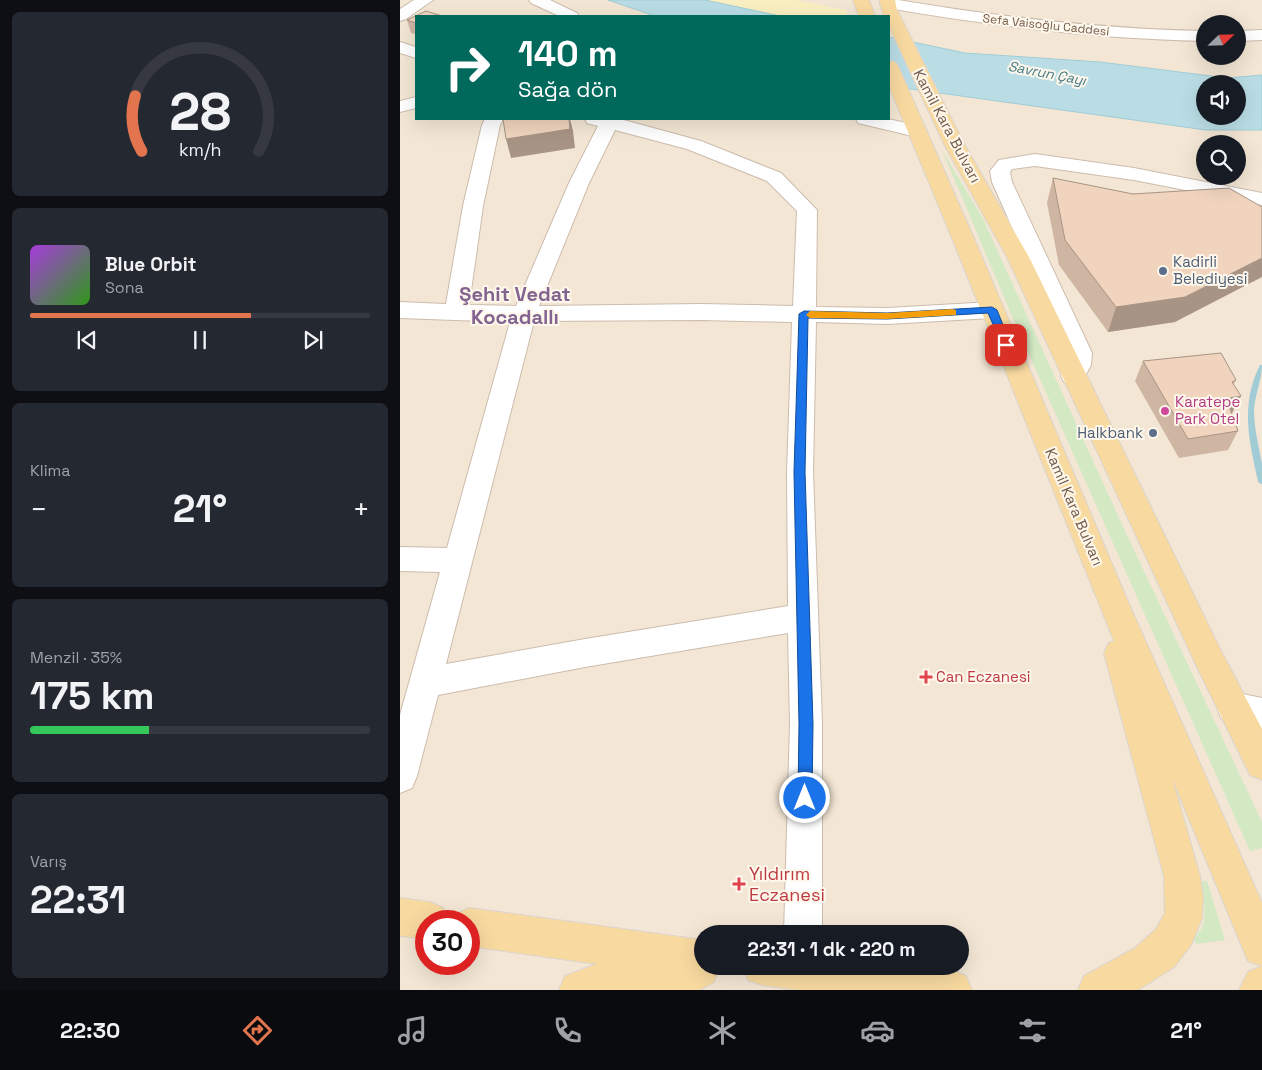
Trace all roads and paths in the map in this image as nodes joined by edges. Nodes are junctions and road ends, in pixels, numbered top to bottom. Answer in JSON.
{"nodes":[{"id":1,"x":425,"y":0,"type":"edge"},
{"id":2,"x":537,"y":0,"type":"edge"},
{"id":3,"x":888,"y":4,"type":"edge"},
{"id":4,"x":568,"y":15,"type":"edge"},
{"id":5,"x":400,"y":16,"type":"edge"},
{"id":6,"x":1262,"y":35,"type":"edge"},
{"id":7,"x":1196,"y":36,"type":"edge"},
{"id":8,"x":1246,"y":36,"type":"edge"},
{"id":9,"x":400,"y":47,"type":"edge"},
{"id":10,"x":415,"y":53,"type":"edge"},
{"id":11,"x":890,"y":68,"type":"edge"},
{"id":12,"x":415,"y":102,"type":"edge"},
{"id":13,"x":400,"y":108,"type":"edge"},
{"id":14,"x":494,"y":120,"type":"edge"},
{"id":15,"x":604,"y":120,"type":"edge"},
{"id":16,"x":872,"y":120,"type":"edge"},
{"id":17,"x":915,"y":126,"type":"junction"},
{"id":18,"x":1262,"y":199,"type":"edge"},
{"id":19,"x":400,"y":310,"type":"edge"},
{"id":20,"x":992,"y":310,"type":"junction"},
{"id":21,"x":456,"y":312,"type":"junction"},
{"id":22,"x":524,"y":314,"type":"junction"},
{"id":23,"x":804,"y":314,"type":"junction"},
{"id":24,"x":1073,"y":376,"type":"junction"},
{"id":25,"x":1086,"y":536,"type":"junction"},
{"id":26,"x":400,"y":559,"type":"edge"},
{"id":27,"x":457,"y":560,"type":"junction"},
{"id":28,"x":803,"y":617,"type":"junction"},
{"id":29,"x":425,"y":684,"type":"junction"},
{"id":30,"x":1248,"y":710,"type":"edge"},
{"id":31,"x":1262,"y":763,"type":"edge"},
{"id":32,"x":400,"y":776,"type":"edge"},
{"id":33,"x":400,"y":917,"type":"edge"},
{"id":34,"x":415,"y":919,"type":"edge"},
{"id":35,"x":803,"y":925,"type":"edge"},
{"id":36,"x":480,"y":929,"type":"edge"},
{"id":37,"x":1262,"y":947,"type":"edge"},
{"id":38,"x":694,"y":959,"type":"edge"},
{"id":39,"x":694,"y":961,"type":"edge"},
{"id":40,"x":694,"y":972,"type":"edge"},
{"id":41,"x":833,"y":975,"type":"edge"},
{"id":42,"x":1262,"y":986,"type":"edge"},
{"id":43,"x":579,"y":990,"type":"edge"},
{"id":44,"x":663,"y":990,"type":"edge"},
{"id":45,"x":952,"y":990,"type":"edge"},
{"id":46,"x":1098,"y":990,"type":"edge"},
{"id":47,"x":1260,"y":990,"type":"edge"}],
"edges":[{"from":1,"to":5,"type":"street"},
{"from":2,"to":4,"type":"street"},
{"from":3,"to":7,"type":"street","name":"Sefa Vaisoğlu Caddesi"},
{"from":3,"to":24,"type":"main road","name":"Kamil Kara Bulvarı"},
{"from":6,"to":8,"type":"street"},
{"from":9,"to":10,"type":"street"},
{"from":11,"to":17,"type":"main road","name":"Kamil Kara Bulvarı"},
{"from":12,"to":13,"type":"street"},
{"from":14,"to":21,"type":"street"},
{"from":15,"to":22,"type":"street"},
{"from":15,"to":23,"type":"street"},
{"from":16,"to":17,"type":"street"},
{"from":17,"to":20,"type":"main road","name":"Kamil Kara Bulvarı"},
{"from":18,"to":24,"type":"street"},
{"from":19,"to":21,"type":"street"},
{"from":20,"to":23,"type":"street"},
{"from":20,"to":25,"type":"main road","name":"Kamil Kara Bulvarı"},
{"from":21,"to":22,"type":"street"},
{"from":22,"to":23,"type":"street"},
{"from":22,"to":27,"type":"street"},
{"from":23,"to":28,"type":"street"},
{"from":24,"to":30,"type":"main road","name":"Kamil Kara Bulvarı"},
{"from":25,"to":37,"type":"main road","name":"Kamil Kara Bulvarı"},
{"from":25,"to":46,"type":"main road"},
{"from":26,"to":27,"type":"street"},
{"from":27,"to":29,"type":"street"},
{"from":28,"to":29,"type":"street"},
{"from":28,"to":35,"type":"street"},
{"from":29,"to":32,"type":"street"},
{"from":30,"to":31,"type":"main road","name":"Kamil Kara Bulvarı"},
{"from":33,"to":34,"type":"main road"},
{"from":36,"to":38,"type":"main road"},
{"from":39,"to":43,"type":"main road"},
{"from":40,"to":44,"type":"main road"},
{"from":41,"to":45,"type":"main road"},
{"from":42,"to":47,"type":"main road"}]}
